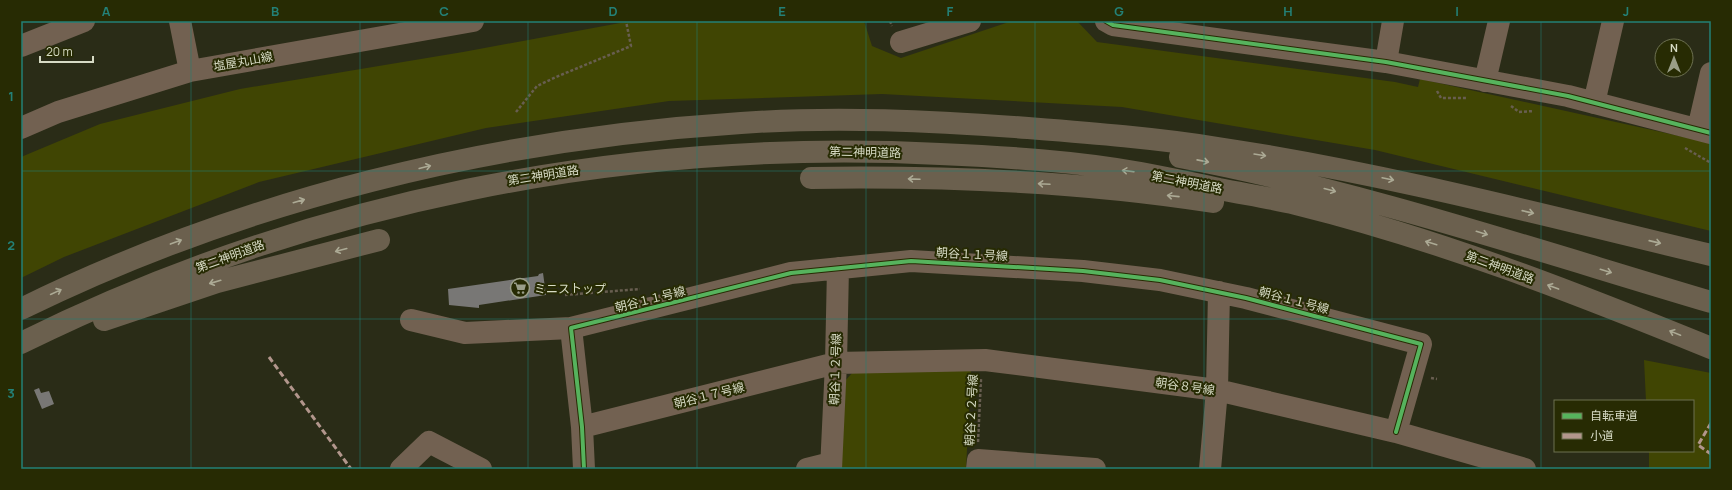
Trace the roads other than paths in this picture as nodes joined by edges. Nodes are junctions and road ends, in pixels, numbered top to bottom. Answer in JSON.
{"nodes":[{"id":1,"x":84,"y":21,"type":"edge"},
{"id":2,"x":180,"y":21,"type":"edge"},
{"id":3,"x":473,"y":21,"type":"edge"},
{"id":4,"x":970,"y":21,"type":"edge"},
{"id":5,"x":1106,"y":21,"type":"edge"},
{"id":6,"x":1393,"y":21,"type":"edge"},
{"id":7,"x":1499,"y":21,"type":"edge"},
{"id":8,"x":1613,"y":21,"type":"edge"},
{"id":9,"x":902,"y":42,"type":"dead end"},
{"id":10,"x":21,"y":46,"type":"edge"},
{"id":11,"x":1386,"y":62,"type":"junction"},
{"id":12,"x":190,"y":71,"type":"junction"},
{"id":13,"x":1711,"y":73,"type":"edge"},
{"id":14,"x":1485,"y":81,"type":"junction"},
{"id":15,"x":1594,"y":103,"type":"junction"},
{"id":16,"x":971,"y":124,"type":"junction"},
{"id":17,"x":21,"y":128,"type":"edge"},
{"id":18,"x":1704,"y":131,"type":"edge"},
{"id":19,"x":811,"y":178,"type":"dead end"},
{"id":20,"x":1378,"y":228,"type":"junction"},
{"id":21,"x":379,"y":240,"type":"dead end"},
{"id":22,"x":1711,"y":255,"type":"edge"},
{"id":23,"x":838,"y":268,"type":"junction"},
{"id":24,"x":1218,"y":292,"type":"junction"},
{"id":25,"x":1711,"y":302,"type":"edge"},
{"id":26,"x":21,"y":309,"type":"edge"},
{"id":27,"x":411,"y":320,"type":"dead end"},
{"id":28,"x":571,"y":328,"type":"junction"},
{"id":29,"x":21,"y":343,"type":"edge"},
{"id":30,"x":1711,"y":348,"type":"edge"},
{"id":31,"x":21,"y":353,"type":"edge"},
{"id":32,"x":836,"y":363,"type":"junction"},
{"id":33,"x":1217,"y":390,"type":"junction"},
{"id":34,"x":582,"y":427,"type":"junction"},
{"id":35,"x":1396,"y":432,"type":"junction"},
{"id":36,"x":977,"y":464,"type":"edge"},
{"id":37,"x":831,"y":466,"type":"edge"},
{"id":38,"x":401,"y":469,"type":"edge"},
{"id":39,"x":481,"y":469,"type":"edge"},
{"id":40,"x":584,"y":469,"type":"edge"},
{"id":41,"x":807,"y":469,"type":"edge"},
{"id":42,"x":1095,"y":469,"type":"edge"},
{"id":43,"x":1210,"y":469,"type":"edge"},
{"id":44,"x":1525,"y":469,"type":"edge"}],
"edges":[{"from":1,"to":10,"type":"street"},
{"from":2,"to":12,"type":"street"},
{"from":3,"to":12,"type":"street","name":"塩屋丸山線"},
{"from":4,"to":9,"type":"street"},
{"from":5,"to":11,"type":"street"},
{"from":6,"to":11,"type":"street"},
{"from":7,"to":14,"type":"street"},
{"from":8,"to":15,"type":"street"},
{"from":11,"to":14,"type":"street"},
{"from":12,"to":17,"type":"street","name":"塩屋丸山線"},
{"from":13,"to":18,"type":"street"},
{"from":14,"to":15,"type":"street"},
{"from":15,"to":18,"type":"street"},
{"from":16,"to":22,"type":"highway","name":"第二神明道路","one_way":true},
{"from":16,"to":25,"type":"highway","name":"第二神明道路","one_way":true},
{"from":26,"to":16,"type":"highway","name":"第二神明道路","one_way":true},
{"from":20,"to":19,"type":"highway","one_way":true},
{"from":20,"to":29,"type":"highway","name":"第二神明道路","one_way":true},
{"from":30,"to":20,"type":"highway","name":"第二神明道路","one_way":true},
{"from":21,"to":31,"type":"highway","one_way":true},
{"from":23,"to":24,"type":"street","name":"朝谷１１号線"},
{"from":23,"to":28,"type":"street","name":"朝谷１１号線"},
{"from":23,"to":32,"type":"street","name":"朝谷１２号線"},
{"from":24,"to":33,"type":"street"},
{"from":24,"to":35,"type":"street","name":"朝谷１１号線"},
{"from":27,"to":28,"type":"street","name":"朝谷１１号線"},
{"from":28,"to":34,"type":"street"},
{"from":32,"to":33,"type":"street","name":"朝谷８号線"},
{"from":32,"to":34,"type":"street","name":"朝谷１７号線"},
{"from":32,"to":37,"type":"street","name":"朝谷１２号線"},
{"from":33,"to":35,"type":"street","name":"朝谷８号線"},
{"from":33,"to":43,"type":"street"},
{"from":34,"to":40,"type":"street"},
{"from":35,"to":44,"type":"street","name":"朝谷８号線"},
{"from":36,"to":42,"type":"street"},
{"from":37,"to":41,"type":"street"},
{"from":38,"to":39,"type":"street"}]}
